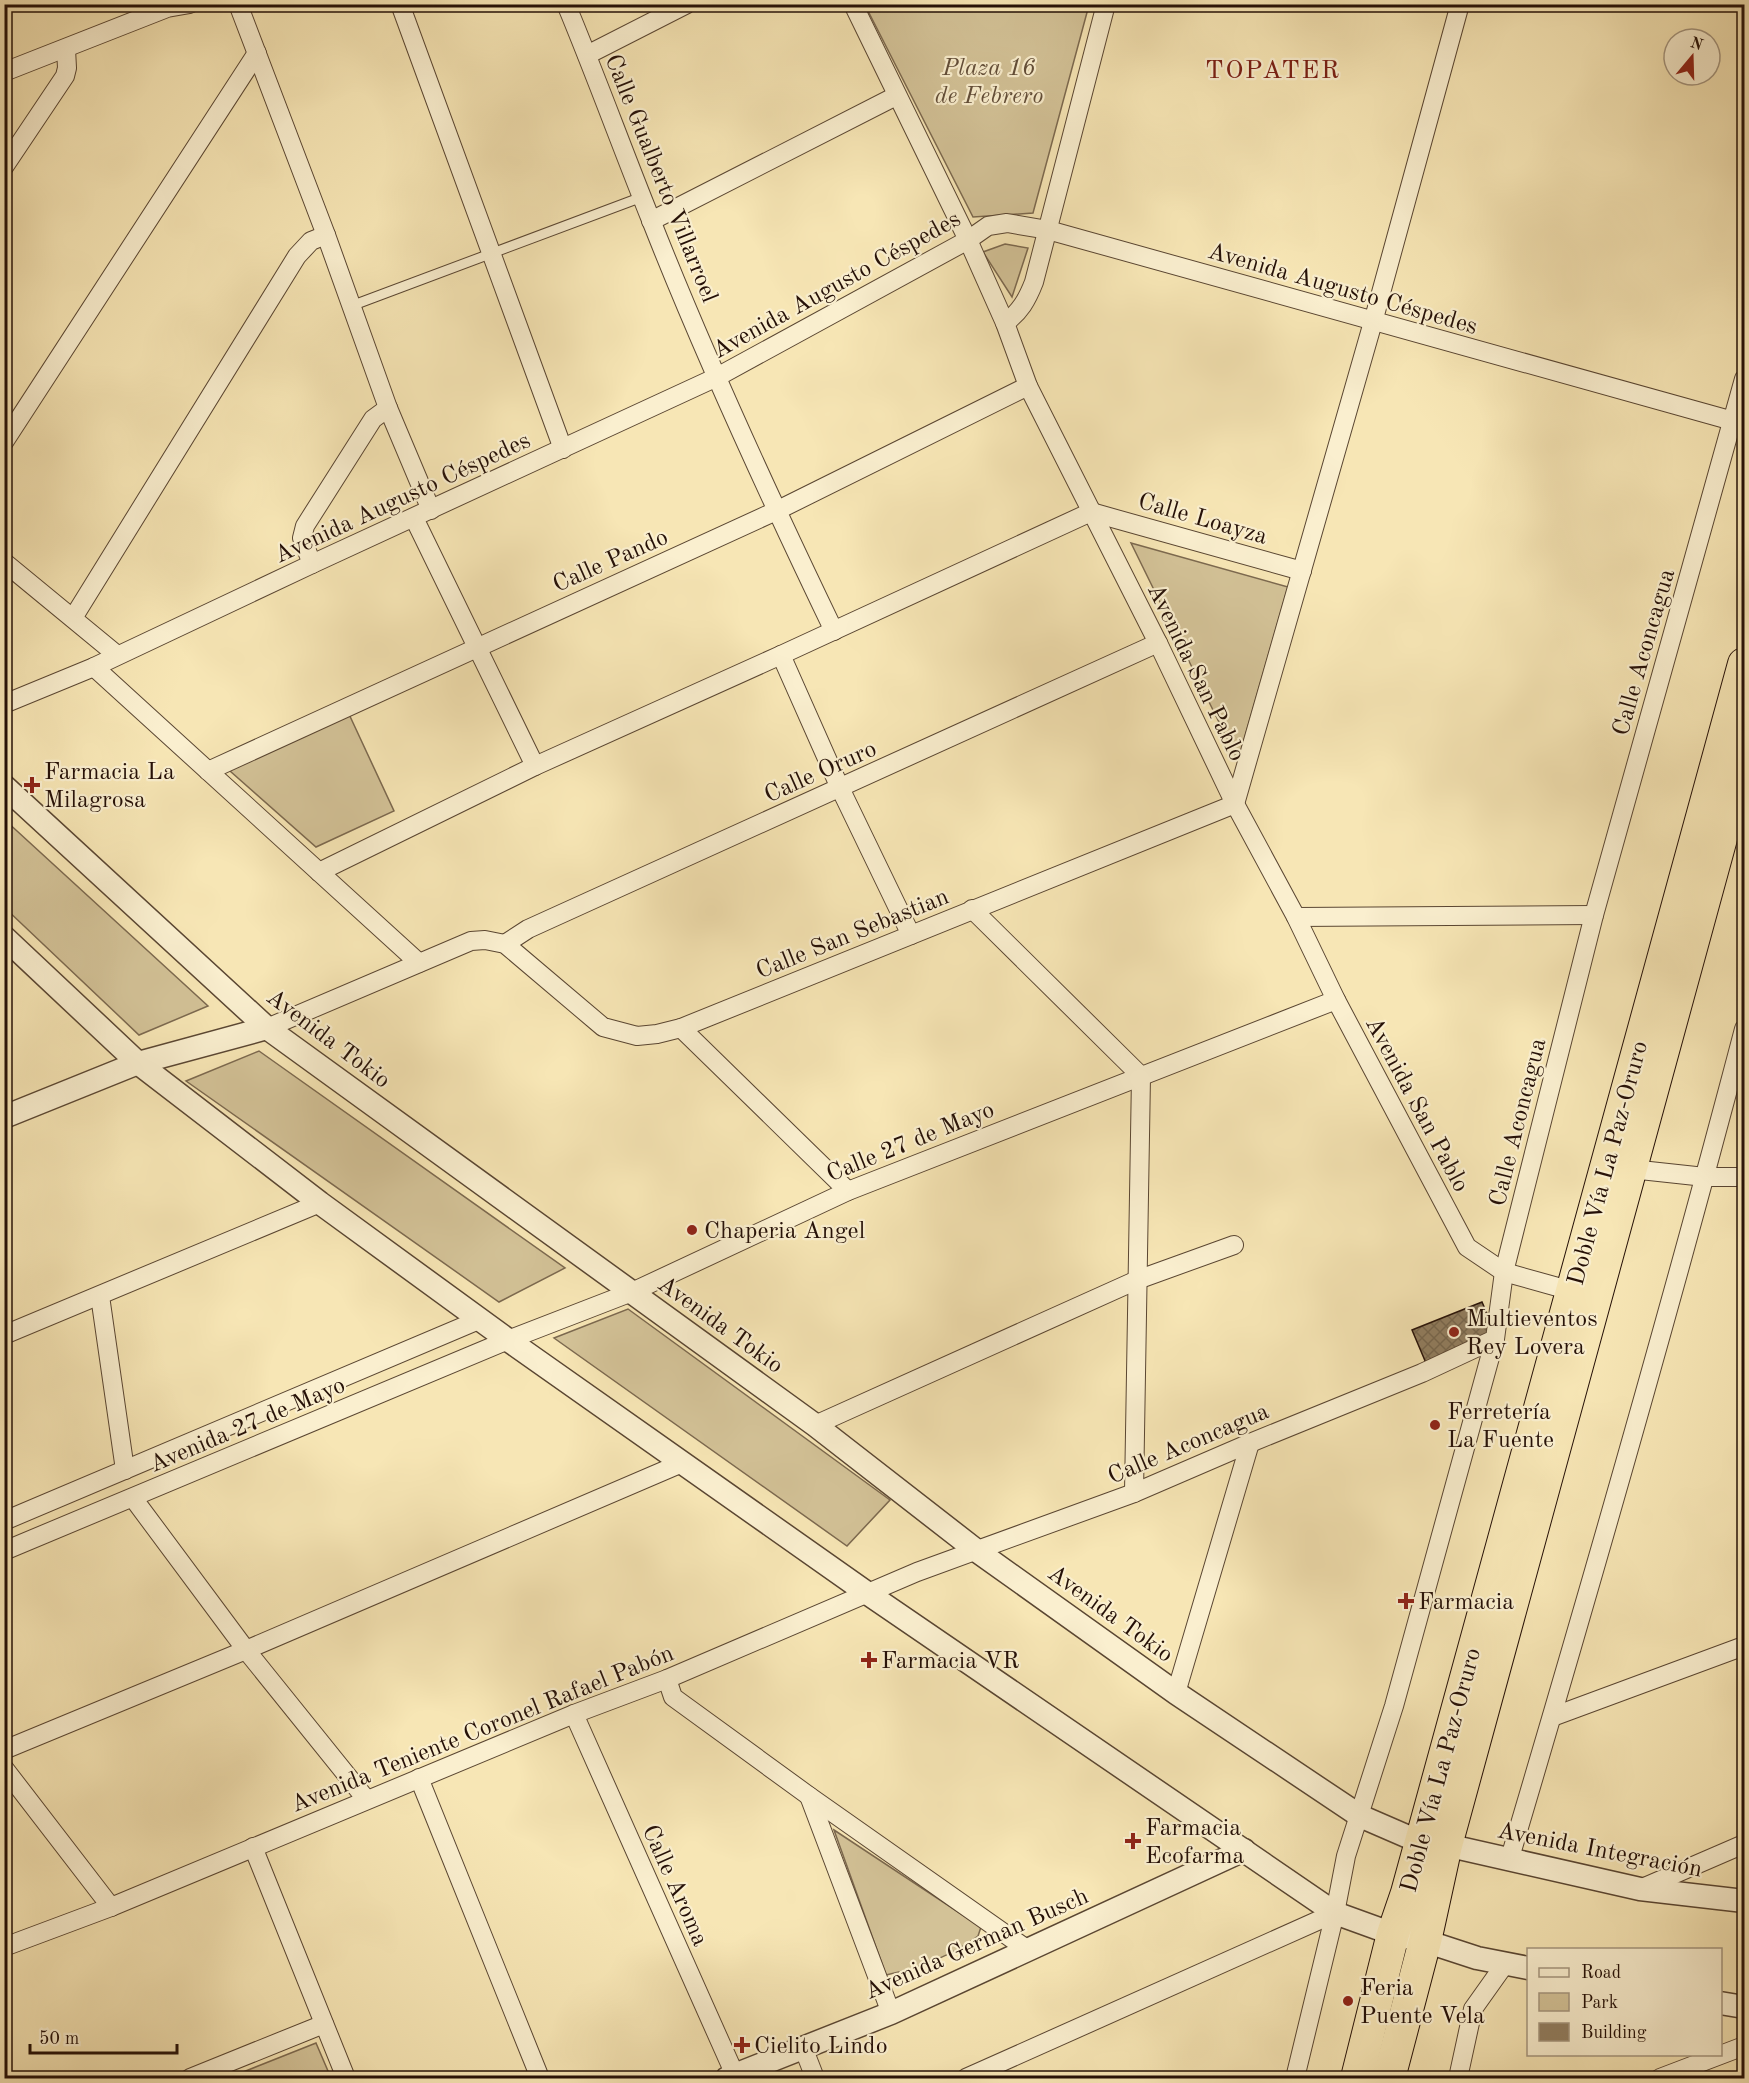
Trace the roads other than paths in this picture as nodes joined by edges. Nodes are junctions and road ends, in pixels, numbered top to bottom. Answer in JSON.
{"nodes":[{"id":1,"x":190,"y":4,"type":"edge"},
{"id":2,"x":238,"y":4,"type":"edge"},
{"id":3,"x":400,"y":4,"type":"edge"},
{"id":4,"x":566,"y":4,"type":"edge"},
{"id":5,"x":687,"y":4,"type":"edge"},
{"id":6,"x":853,"y":4,"type":"edge"},
{"id":7,"x":1106,"y":4,"type":"edge"},
{"id":8,"x":1460,"y":4,"type":"edge"},
{"id":9,"x":166,"y":6,"type":"edge"},
{"id":10,"x":66,"y":50,"type":"junction"},
{"id":11,"x":257,"y":53,"type":"junction"},
{"id":12,"x":587,"y":55,"type":"junction"},
{"id":13,"x":4,"y":72,"type":"edge"},
{"id":14,"x":896,"y":96,"type":"junction"},
{"id":15,"x":4,"y":167,"type":"edge"},
{"id":16,"x":642,"y":197,"type":"junction"},
{"id":17,"x":651,"y":221,"type":"junction"},
{"id":18,"x":1048,"y":230,"type":"junction"},
{"id":19,"x":326,"y":235,"type":"junction"},
{"id":20,"x":968,"y":240,"type":"junction"},
{"id":21,"x":492,"y":254,"type":"junction"},
{"id":22,"x":351,"y":306,"type":"junction"},
{"id":23,"x":1373,"y":322,"type":"junction"},
{"id":24,"x":1005,"y":323,"type":"junction"},
{"id":25,"x":717,"y":377,"type":"junction"},
{"id":26,"x":1744,"y":379,"type":"edge"},
{"id":27,"x":1028,"y":386,"type":"junction"},
{"id":28,"x":388,"y":408,"type":"junction"},
{"id":29,"x":1733,"y":421,"type":"junction"},
{"id":30,"x":4,"y":442,"type":"edge"},
{"id":31,"x":563,"y":449,"type":"junction"},
{"id":32,"x":776,"y":511,"type":"junction"},
{"id":33,"x":1091,"y":512,"type":"junction"},
{"id":34,"x":422,"y":514,"type":"junction"},
{"id":35,"x":4,"y":562,"type":"edge"},
{"id":36,"x":312,"y":564,"type":"junction"},
{"id":37,"x":1302,"y":571,"type":"junction"},
{"id":38,"x":73,"y":618,"type":"junction"},
{"id":39,"x":834,"y":631,"type":"junction"},
{"id":40,"x":1158,"y":644,"type":"junction"},
{"id":41,"x":477,"y":646,"type":"junction"},
{"id":42,"x":117,"y":655,"type":"junction"},
{"id":43,"x":781,"y":655,"type":"junction"},
{"id":44,"x":1744,"y":664,"type":"edge"},
{"id":45,"x":94,"y":667,"type":"junction"},
{"id":46,"x":4,"y":704,"type":"edge"},
{"id":47,"x":1744,"y":754,"type":"edge"},
{"id":48,"x":535,"y":766,"type":"junction"},
{"id":49,"x":208,"y":771,"type":"junction"},
{"id":50,"x":4,"y":786,"type":"edge"},
{"id":51,"x":840,"y":788,"type":"junction"},
{"id":52,"x":1235,"y":804,"type":"junction"},
{"id":53,"x":319,"y":872,"type":"junction"},
{"id":54,"x":972,"y":909,"type":"junction"},
{"id":55,"x":1594,"y":915,"type":"junction"},
{"id":56,"x":1296,"y":917,"type":"junction"},
{"id":57,"x":911,"y":935,"type":"junction"},
{"id":58,"x":4,"y":937,"type":"edge"},
{"id":59,"x":504,"y":944,"type":"junction"},
{"id":60,"x":419,"y":963,"type":"junction"},
{"id":61,"x":1336,"y":1000,"type":"junction"},
{"id":62,"x":267,"y":1028,"type":"junction"},
{"id":63,"x":681,"y":1028,"type":"junction"},
{"id":64,"x":1744,"y":1029,"type":"edge"},
{"id":65,"x":138,"y":1063,"type":"junction"},
{"id":66,"x":1141,"y":1076,"type":"junction"},
{"id":67,"x":4,"y":1117,"type":"edge"},
{"id":68,"x":1631,"y":1168,"type":"junction"},
{"id":69,"x":1705,"y":1177,"type":"junction"},
{"id":70,"x":1744,"y":1177,"type":"edge"},
{"id":71,"x":848,"y":1191,"type":"junction"},
{"id":72,"x":320,"y":1203,"type":"junction"},
{"id":73,"x":1234,"y":1245,"type":"dead end"},
{"id":74,"x":1504,"y":1272,"type":"junction"},
{"id":75,"x":1137,"y":1280,"type":"junction"},
{"id":76,"x":1572,"y":1291,"type":"junction"},
{"id":77,"x":632,"y":1292,"type":"junction"},
{"id":78,"x":100,"y":1296,"type":"junction"},
{"id":79,"x":481,"y":1319,"type":"junction"},
{"id":80,"x":4,"y":1335,"type":"edge"},
{"id":81,"x":1495,"y":1339,"type":"junction"},
{"id":82,"x":508,"y":1340,"type":"junction"},
{"id":83,"x":815,"y":1425,"type":"junction"},
{"id":84,"x":1250,"y":1443,"type":"junction"},
{"id":85,"x":682,"y":1463,"type":"junction"},
{"id":86,"x":125,"y":1470,"type":"junction"},
{"id":87,"x":1134,"y":1493,"type":"junction"},
{"id":88,"x":133,"y":1498,"type":"junction"},
{"id":89,"x":4,"y":1521,"type":"edge"},
{"id":90,"x":4,"y":1551,"type":"edge"},
{"id":91,"x":977,"y":1551,"type":"junction"},
{"id":92,"x":867,"y":1593,"type":"junction"},
{"id":93,"x":1744,"y":1646,"type":"edge"},
{"id":94,"x":246,"y":1650,"type":"junction"},
{"id":95,"x":667,"y":1680,"type":"junction"},
{"id":96,"x":1176,"y":1693,"type":"junction"},
{"id":97,"x":574,"y":1714,"type":"junction"},
{"id":98,"x":1552,"y":1718,"type":"junction"},
{"id":99,"x":4,"y":1750,"type":"edge"},
{"id":100,"x":4,"y":1768,"type":"edge"},
{"id":101,"x":419,"y":1778,"type":"junction"},
{"id":102,"x":809,"y":1796,"type":"junction"},
{"id":103,"x":366,"y":1799,"type":"junction"},
{"id":104,"x":1360,"y":1816,"type":"junction"},
{"id":105,"x":1433,"y":1844,"type":"junction"},
{"id":106,"x":1744,"y":1844,"type":"edge"},
{"id":107,"x":253,"y":1847,"type":"junction"},
{"id":108,"x":1244,"y":1850,"type":"junction"},
{"id":109,"x":1509,"y":1860,"type":"junction"},
{"id":110,"x":1640,"y":1889,"type":"junction"},
{"id":111,"x":1744,"y":1902,"type":"edge"},
{"id":112,"x":111,"y":1907,"type":"junction"},
{"id":113,"x":1335,"y":1913,"type":"junction"},
{"id":114,"x":1393,"y":1934,"type":"junction"},
{"id":115,"x":1425,"y":1941,"type":"junction"},
{"id":116,"x":4,"y":1947,"type":"edge"},
{"id":117,"x":1028,"y":1950,"type":"junction"},
{"id":118,"x":1505,"y":1964,"type":"junction"},
{"id":119,"x":1527,"y":1968,"type":"edge"},
{"id":120,"x":1722,"y":2003,"type":"edge"},
{"id":121,"x":1744,"y":2007,"type":"edge"},
{"id":122,"x":891,"y":2013,"type":"junction"},
{"id":123,"x":324,"y":2024,"type":"junction"},
{"id":124,"x":1744,"y":2046,"type":"edge"},
{"id":125,"x":803,"y":2047,"type":"junction"},
{"id":126,"x":1722,"y":2055,"type":"edge"},
{"id":127,"x":1719,"y":2056,"type":"edge"},
{"id":128,"x":731,"y":2077,"type":"edge"},
{"id":129,"x":190,"y":2079,"type":"edge"},
{"id":130,"x":346,"y":2079,"type":"edge"},
{"id":131,"x":540,"y":2079,"type":"edge"},
{"id":132,"x":815,"y":2079,"type":"edge"},
{"id":133,"x":966,"y":2079,"type":"edge"},
{"id":134,"x":1295,"y":2079,"type":"edge"},
{"id":135,"x":1357,"y":2079,"type":"edge"},
{"id":136,"x":1389,"y":2079,"type":"edge"},
{"id":137,"x":1458,"y":2079,"type":"edge"},
{"id":138,"x":1660,"y":2079,"type":"edge"}],
"edges":[{"from":1,"to":9,"type":"street"},
{"from":2,"to":11,"type":"street"},
{"from":3,"to":21,"type":"street"},
{"from":4,"to":12,"type":"street","name":"Calle Gualberto Villarroel"},
{"from":5,"to":12,"type":"street"},
{"from":6,"to":14,"type":"street","name":"Avenida San Pablo"},
{"from":7,"to":18,"type":"street"},
{"from":8,"to":23,"type":"street"},
{"from":9,"to":10,"type":"street"},
{"from":10,"to":13,"type":"street"},
{"from":10,"to":15,"type":"street"},
{"from":11,"to":19,"type":"street"},
{"from":11,"to":30,"type":"street"},
{"from":12,"to":16,"type":"street","name":"Calle Gualberto Villarroel"},
{"from":14,"to":17,"type":"street"},
{"from":14,"to":20,"type":"street","name":"Avenida San Pablo"},
{"from":16,"to":17,"type":"street","name":"Calle Gualberto Villarroel"},
{"from":16,"to":21,"type":"lane"},
{"from":17,"to":25,"type":"street","name":"Calle Gualberto Villarroel"},
{"from":18,"to":20,"type":"street","name":"Avenida Augusto Céspedes"},
{"from":18,"to":23,"type":"street","name":"Avenida Augusto Céspedes"},
{"from":18,"to":24,"type":"street"},
{"from":19,"to":22,"type":"street"},
{"from":19,"to":38,"type":"street"},
{"from":20,"to":24,"type":"street","name":"Avenida San Pablo"},
{"from":20,"to":25,"type":"street","name":"Avenida Augusto Céspedes"},
{"from":21,"to":22,"type":"lane"},
{"from":21,"to":31,"type":"street"},
{"from":22,"to":28,"type":"street"},
{"from":23,"to":29,"type":"street","name":"Avenida Augusto Céspedes"},
{"from":23,"to":37,"type":"street"},
{"from":24,"to":27,"type":"street","name":"Avenida San Pablo"},
{"from":25,"to":31,"type":"street","name":"Avenida Augusto Céspedes"},
{"from":25,"to":32,"type":"street","name":"Calle Gualberto Villarroel"},
{"from":26,"to":29,"type":"street","name":"Calle Aconcagua"},
{"from":27,"to":32,"type":"street","name":"Calle Pando"},
{"from":27,"to":33,"type":"street","name":"Avenida San Pablo"},
{"from":28,"to":34,"type":"street"},
{"from":28,"to":36,"type":"street"},
{"from":29,"to":55,"type":"street","name":"Calle Aconcagua"},
{"from":31,"to":34,"type":"street","name":"Avenida Augusto Céspedes"},
{"from":32,"to":39,"type":"street","name":"Calle Gualberto Villarroel"},
{"from":32,"to":41,"type":"street","name":"Calle Pando"},
{"from":33,"to":37,"type":"street","name":"Calle Loayza"},
{"from":33,"to":39,"type":"street"},
{"from":33,"to":40,"type":"street","name":"Avenida San Pablo"},
{"from":34,"to":36,"type":"street","name":"Avenida Augusto Céspedes"},
{"from":34,"to":41,"type":"street"},
{"from":35,"to":38,"type":"street"},
{"from":36,"to":42,"type":"street","name":"Avenida Augusto Céspedes"},
{"from":37,"to":52,"type":"street"},
{"from":38,"to":42,"type":"street"},
{"from":39,"to":43,"type":"street"},
{"from":40,"to":51,"type":"street","name":"Calle Oruro"},
{"from":40,"to":52,"type":"street","name":"Avenida San Pablo"},
{"from":41,"to":48,"type":"street"},
{"from":41,"to":49,"type":"street","name":"Calle Pando"},
{"from":42,"to":45,"type":"street","name":"Avenida Augusto Céspedes"},
{"from":43,"to":48,"type":"street"},
{"from":43,"to":51,"type":"street"},
{"from":44,"to":76,"type":"highway","name":"Doble Vía La Paz-Oruro"},
{"from":45,"to":46,"type":"street","name":"Avenida Augusto Céspedes"},
{"from":45,"to":49,"type":"street"},
{"from":47,"to":68,"type":"highway","name":"Doble Vía La Paz-Oruro"},
{"from":48,"to":53,"type":"street"},
{"from":49,"to":53,"type":"street"},
{"from":50,"to":62,"type":"street","name":"Avenida Tokio"},
{"from":51,"to":57,"type":"street"},
{"from":51,"to":59,"type":"street","name":"Calle Oruro"},
{"from":52,"to":54,"type":"street","name":"Calle San Sebastian"},
{"from":52,"to":56,"type":"street","name":"Avenida San Pablo"},
{"from":53,"to":60,"type":"street"},
{"from":54,"to":57,"type":"street","name":"Calle San Sebastian"},
{"from":54,"to":66,"type":"street"},
{"from":55,"to":56,"type":"street"},
{"from":55,"to":74,"type":"street","name":"Calle Aconcagua"},
{"from":56,"to":61,"type":"street","name":"Avenida San Pablo"},
{"from":57,"to":63,"type":"street","name":"Calle San Sebastian"},
{"from":58,"to":65,"type":"street"},
{"from":59,"to":60,"type":"street"},
{"from":59,"to":63,"type":"street","name":"Calle San Sebastian"},
{"from":60,"to":62,"type":"street"},
{"from":61,"to":66,"type":"street","name":"Calle 27 de Mayo"},
{"from":61,"to":74,"type":"street","name":"Avenida San Pablo"},
{"from":62,"to":65,"type":"street"},
{"from":62,"to":77,"type":"street","name":"Avenida Tokio"},
{"from":63,"to":71,"type":"street"},
{"from":64,"to":69,"type":"street"},
{"from":65,"to":67,"type":"street"},
{"from":65,"to":72,"type":"street"},
{"from":66,"to":71,"type":"street","name":"Calle 27 de Mayo"},
{"from":66,"to":75,"type":"street"},
{"from":68,"to":69,"type":"street"},
{"from":68,"to":105,"type":"highway","name":"Doble Vía La Paz-Oruro"},
{"from":69,"to":70,"type":"street"},
{"from":69,"to":98,"type":"street"},
{"from":71,"to":77,"type":"street","name":"Calle 27 de Mayo"},
{"from":72,"to":78,"type":"street"},
{"from":72,"to":79,"type":"street"},
{"from":73,"to":75,"type":"street"},
{"from":74,"to":76,"type":"street","name":"Avenida San Pablo"},
{"from":74,"to":81,"type":"street","name":"Calle Aconcagua"},
{"from":75,"to":83,"type":"street"},
{"from":75,"to":87,"type":"street"},
{"from":76,"to":105,"type":"highway","name":"Doble Vía La Paz-Oruro"},
{"from":77,"to":82,"type":"street","name":"Calle 27 de Mayo"},
{"from":77,"to":83,"type":"street","name":"Avenida Tokio"},
{"from":78,"to":80,"type":"street"},
{"from":78,"to":86,"type":"street"},
{"from":79,"to":82,"type":"street"},
{"from":79,"to":86,"type":"street","name":"Avenida 27 de Mayo"},
{"from":81,"to":84,"type":"street","name":"Calle Aconcagua"},
{"from":81,"to":104,"type":"street"},
{"from":82,"to":85,"type":"street"},
{"from":82,"to":88,"type":"street","name":"Avenida 27 de Mayo"},
{"from":83,"to":91,"type":"street","name":"Avenida Tokio"},
{"from":84,"to":87,"type":"street","name":"Calle Aconcagua"},
{"from":84,"to":96,"type":"street"},
{"from":85,"to":92,"type":"street"},
{"from":85,"to":94,"type":"street"},
{"from":86,"to":89,"type":"street","name":"Avenida 27 de Mayo"},
{"from":87,"to":91,"type":"street","name":"Calle Aconcagua"},
{"from":88,"to":90,"type":"street","name":"Avenida 27 de Mayo"},
{"from":88,"to":94,"type":"street"},
{"from":91,"to":92,"type":"street","name":"Avenida Teniente Coronel Rafael Pabón"},
{"from":91,"to":96,"type":"street","name":"Avenida Tokio"},
{"from":92,"to":95,"type":"street","name":"Avenida Teniente Coronel Rafael Pabón"},
{"from":92,"to":108,"type":"street"},
{"from":93,"to":98,"type":"street"},
{"from":94,"to":99,"type":"street"},
{"from":94,"to":103,"type":"street"},
{"from":95,"to":97,"type":"street","name":"Avenida Teniente Coronel Rafael Pabón"},
{"from":95,"to":102,"type":"street"},
{"from":96,"to":104,"type":"street","name":"Avenida Tokio"},
{"from":97,"to":101,"type":"street","name":"Avenida Teniente Coronel Rafael Pabón"},
{"from":97,"to":128,"type":"street","name":"Calle Aroma"},
{"from":98,"to":109,"type":"street"},
{"from":100,"to":112,"type":"street"},
{"from":101,"to":103,"type":"street","name":"Avenida Teniente Coronel Rafael Pabón"},
{"from":101,"to":131,"type":"street"},
{"from":102,"to":117,"type":"street"},
{"from":102,"to":122,"type":"street"},
{"from":103,"to":107,"type":"street","name":"Avenida Teniente Coronel Rafael Pabón"},
{"from":104,"to":105,"type":"street","name":"Avenida Tokio"},
{"from":104,"to":113,"type":"street"},
{"from":105,"to":109,"type":"street","name":"Avenida Integración"},
{"from":105,"to":114,"type":"highway","name":"Doble Vía La Paz-Oruro"},
{"from":105,"to":115,"type":"highway","name":"Doble Vía La Paz-Oruro"},
{"from":106,"to":110,"type":"street"},
{"from":107,"to":112,"type":"street","name":"Avenida Teniente Coronel Rafael Pabón"},
{"from":107,"to":123,"type":"street"},
{"from":108,"to":113,"type":"street"},
{"from":108,"to":117,"type":"street","name":"Avenida German Busch"},
{"from":109,"to":110,"type":"street","name":"Avenida Integración"},
{"from":110,"to":111,"type":"street","name":"Avenida Integración"},
{"from":112,"to":116,"type":"street","name":"Avenida Teniente Coronel Rafael Pabón"},
{"from":113,"to":114,"type":"street"},
{"from":113,"to":133,"type":"street"},
{"from":113,"to":134,"type":"street"},
{"from":114,"to":115,"type":"street"},
{"from":114,"to":135,"type":"highway","name":"Doble Vía La Paz-Oruro"},
{"from":115,"to":118,"type":"street"},
{"from":115,"to":136,"type":"highway","name":"Doble Vía La Paz-Oruro"},
{"from":117,"to":122,"type":"street","name":"Avenida German Busch"},
{"from":118,"to":119,"type":"street"},
{"from":118,"to":137,"type":"street"},
{"from":120,"to":121,"type":"street"},
{"from":122,"to":125,"type":"street","name":"Avenida German Busch"},
{"from":123,"to":129,"type":"street"},
{"from":123,"to":130,"type":"street"},
{"from":124,"to":126,"type":"street"},
{"from":125,"to":128,"type":"street","name":"Avenida German Busch"},
{"from":125,"to":132,"type":"street"},
{"from":127,"to":138,"type":"street"}]}
